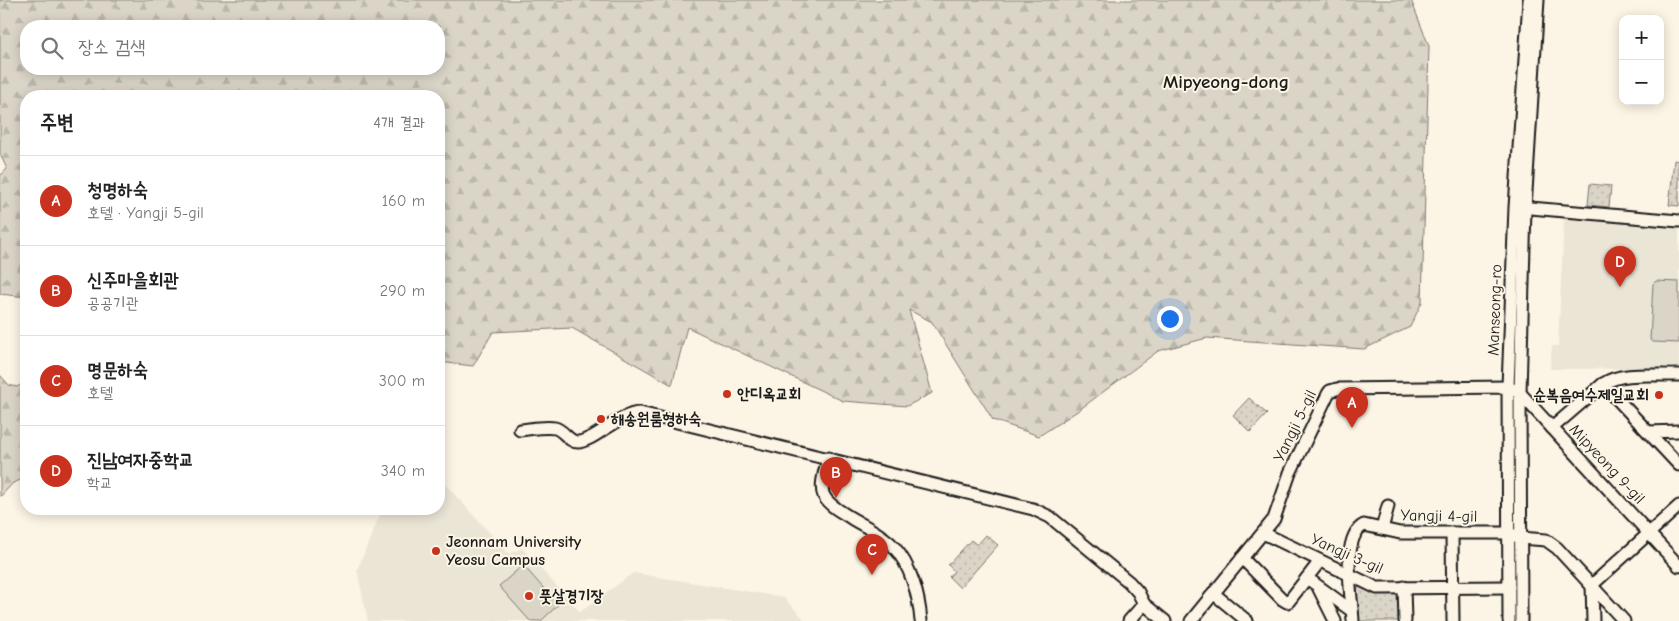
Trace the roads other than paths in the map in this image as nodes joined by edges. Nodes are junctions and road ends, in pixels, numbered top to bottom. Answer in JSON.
{"nodes":[{"id":1,"x":1529,"y":0,"type":"edge"},
{"id":2,"x":1538,"y":0,"type":"edge"},
{"id":3,"x":1520,"y":207,"type":"junction"},
{"id":4,"x":1679,"y":222,"type":"edge"},
{"id":5,"x":1679,"y":375,"type":"edge"},
{"id":6,"x":1602,"y":384,"type":"junction"},
{"id":7,"x":1508,"y":387,"type":"junction"},
{"id":8,"x":1520,"y":393,"type":"junction"},
{"id":9,"x":1552,"y":428,"type":"junction"},
{"id":10,"x":520,"y":430,"type":"dead end"},
{"id":11,"x":1648,"y":432,"type":"junction"},
{"id":12,"x":1679,"y":432,"type":"edge"},
{"id":13,"x":828,"y":458,"type":"junction"},
{"id":14,"x":1679,"y":465,"type":"edge"},
{"id":15,"x":1388,"y":506,"type":"dead end"},
{"id":16,"x":1679,"y":506,"type":"edge"},
{"id":17,"x":1382,"y":529,"type":"junction"},
{"id":18,"x":1263,"y":533,"type":"junction"},
{"id":19,"x":1452,"y":533,"type":"junction"},
{"id":20,"x":1649,"y":533,"type":"junction"},
{"id":21,"x":1514,"y":535,"type":"junction"},
{"id":22,"x":1242,"y":558,"type":"junction"},
{"id":23,"x":1320,"y":560,"type":"junction"},
{"id":24,"x":1679,"y":566,"type":"edge"},
{"id":25,"x":1350,"y":576,"type":"junction"},
{"id":26,"x":1307,"y":578,"type":"junction"},
{"id":27,"x":1592,"y":585,"type":"junction"},
{"id":28,"x":1318,"y":586,"type":"junction"},
{"id":29,"x":1509,"y":587,"type":"junction"},
{"id":30,"x":1404,"y":588,"type":"junction"},
{"id":31,"x":1453,"y":588,"type":"junction"},
{"id":32,"x":1213,"y":594,"type":"junction"},
{"id":33,"x":1144,"y":604,"type":"junction"},
{"id":34,"x":1353,"y":616,"type":"edge"},
{"id":35,"x":921,"y":621,"type":"edge"},
{"id":36,"x":1129,"y":621,"type":"edge"},
{"id":37,"x":1165,"y":621,"type":"edge"},
{"id":38,"x":1191,"y":621,"type":"edge"},
{"id":39,"x":1247,"y":621,"type":"edge"},
{"id":40,"x":1335,"y":621,"type":"edge"},
{"id":41,"x":1405,"y":621,"type":"edge"},
{"id":42,"x":1453,"y":621,"type":"edge"},
{"id":43,"x":1509,"y":621,"type":"edge"},
{"id":44,"x":1521,"y":621,"type":"edge"},
{"id":45,"x":1592,"y":621,"type":"edge"},
{"id":46,"x":1624,"y":621,"type":"edge"}],
"edges":[{"from":1,"to":3,"type":"street","name":"Manseong-ro"},
{"from":2,"to":3,"type":"street","name":"Manseong-ro"},
{"from":3,"to":4,"type":"street"},
{"from":3,"to":7,"type":"street","name":"Manseong-ro"},
{"from":3,"to":8,"type":"street","name":"Manseong-ro"},
{"from":5,"to":6,"type":"street"},
{"from":6,"to":9,"type":"street"},
{"from":6,"to":11,"type":"street"},
{"from":7,"to":8,"type":"street","name":"Mipyeong 9-gil"},
{"from":7,"to":18,"type":"street","name":"Yangji 5-gil"},
{"from":7,"to":21,"type":"street","name":"Manseong-ro"},
{"from":8,"to":9,"type":"street","name":"Mipyeong 9-gil"},
{"from":8,"to":21,"type":"street","name":"Manseong-ro"},
{"from":9,"to":20,"type":"street","name":"Mipyeong 9-gil"},
{"from":10,"to":13,"type":"street"},
{"from":11,"to":12,"type":"street"},
{"from":11,"to":14,"type":"street"},
{"from":13,"to":33,"type":"street"},
{"from":13,"to":35,"type":"street"},
{"from":15,"to":17,"type":"street"},
{"from":16,"to":20,"type":"street"},
{"from":17,"to":19,"type":"street","name":"Yangji 4-gil"},
{"from":17,"to":25,"type":"street","name":"Yangji 4-gil"},
{"from":18,"to":22,"type":"street","name":"Yangji 5-gil"},
{"from":18,"to":23,"type":"street","name":"Yangji 3-gil"},
{"from":19,"to":21,"type":"street","name":"Yangji 4-gil"},
{"from":19,"to":31,"type":"street"},
{"from":20,"to":24,"type":"street","name":"Mipyeong 9-gil"},
{"from":20,"to":27,"type":"street"},
{"from":21,"to":27,"type":"street","name":"Yangji 4-gil"},
{"from":21,"to":29,"type":"street","name":"Manseong-ro"},
{"from":21,"to":44,"type":"street","name":"Manseong-ro"},
{"from":22,"to":26,"type":"street"},
{"from":22,"to":32,"type":"street","name":"Yangji 5-gil"},
{"from":23,"to":25,"type":"street","name":"Yangji 3-gil"},
{"from":23,"to":26,"type":"street"},
{"from":25,"to":30,"type":"street","name":"Yangji 3-gil"},
{"from":25,"to":34,"type":"street"},
{"from":26,"to":28,"type":"street"},
{"from":27,"to":45,"type":"street"},
{"from":27,"to":46,"type":"street","name":"Yangji 4-gil"},
{"from":28,"to":34,"type":"street"},
{"from":28,"to":40,"type":"street"},
{"from":29,"to":31,"type":"street","name":"Yangji 3-gil"},
{"from":29,"to":43,"type":"street","name":"Manseong-ro"},
{"from":30,"to":31,"type":"street","name":"Yangji 3-gil"},
{"from":30,"to":41,"type":"street"},
{"from":31,"to":42,"type":"street"},
{"from":32,"to":38,"type":"street","name":"Yangji 5-gil"},
{"from":32,"to":39,"type":"street"},
{"from":33,"to":36,"type":"street"},
{"from":33,"to":37,"type":"street"}]}
